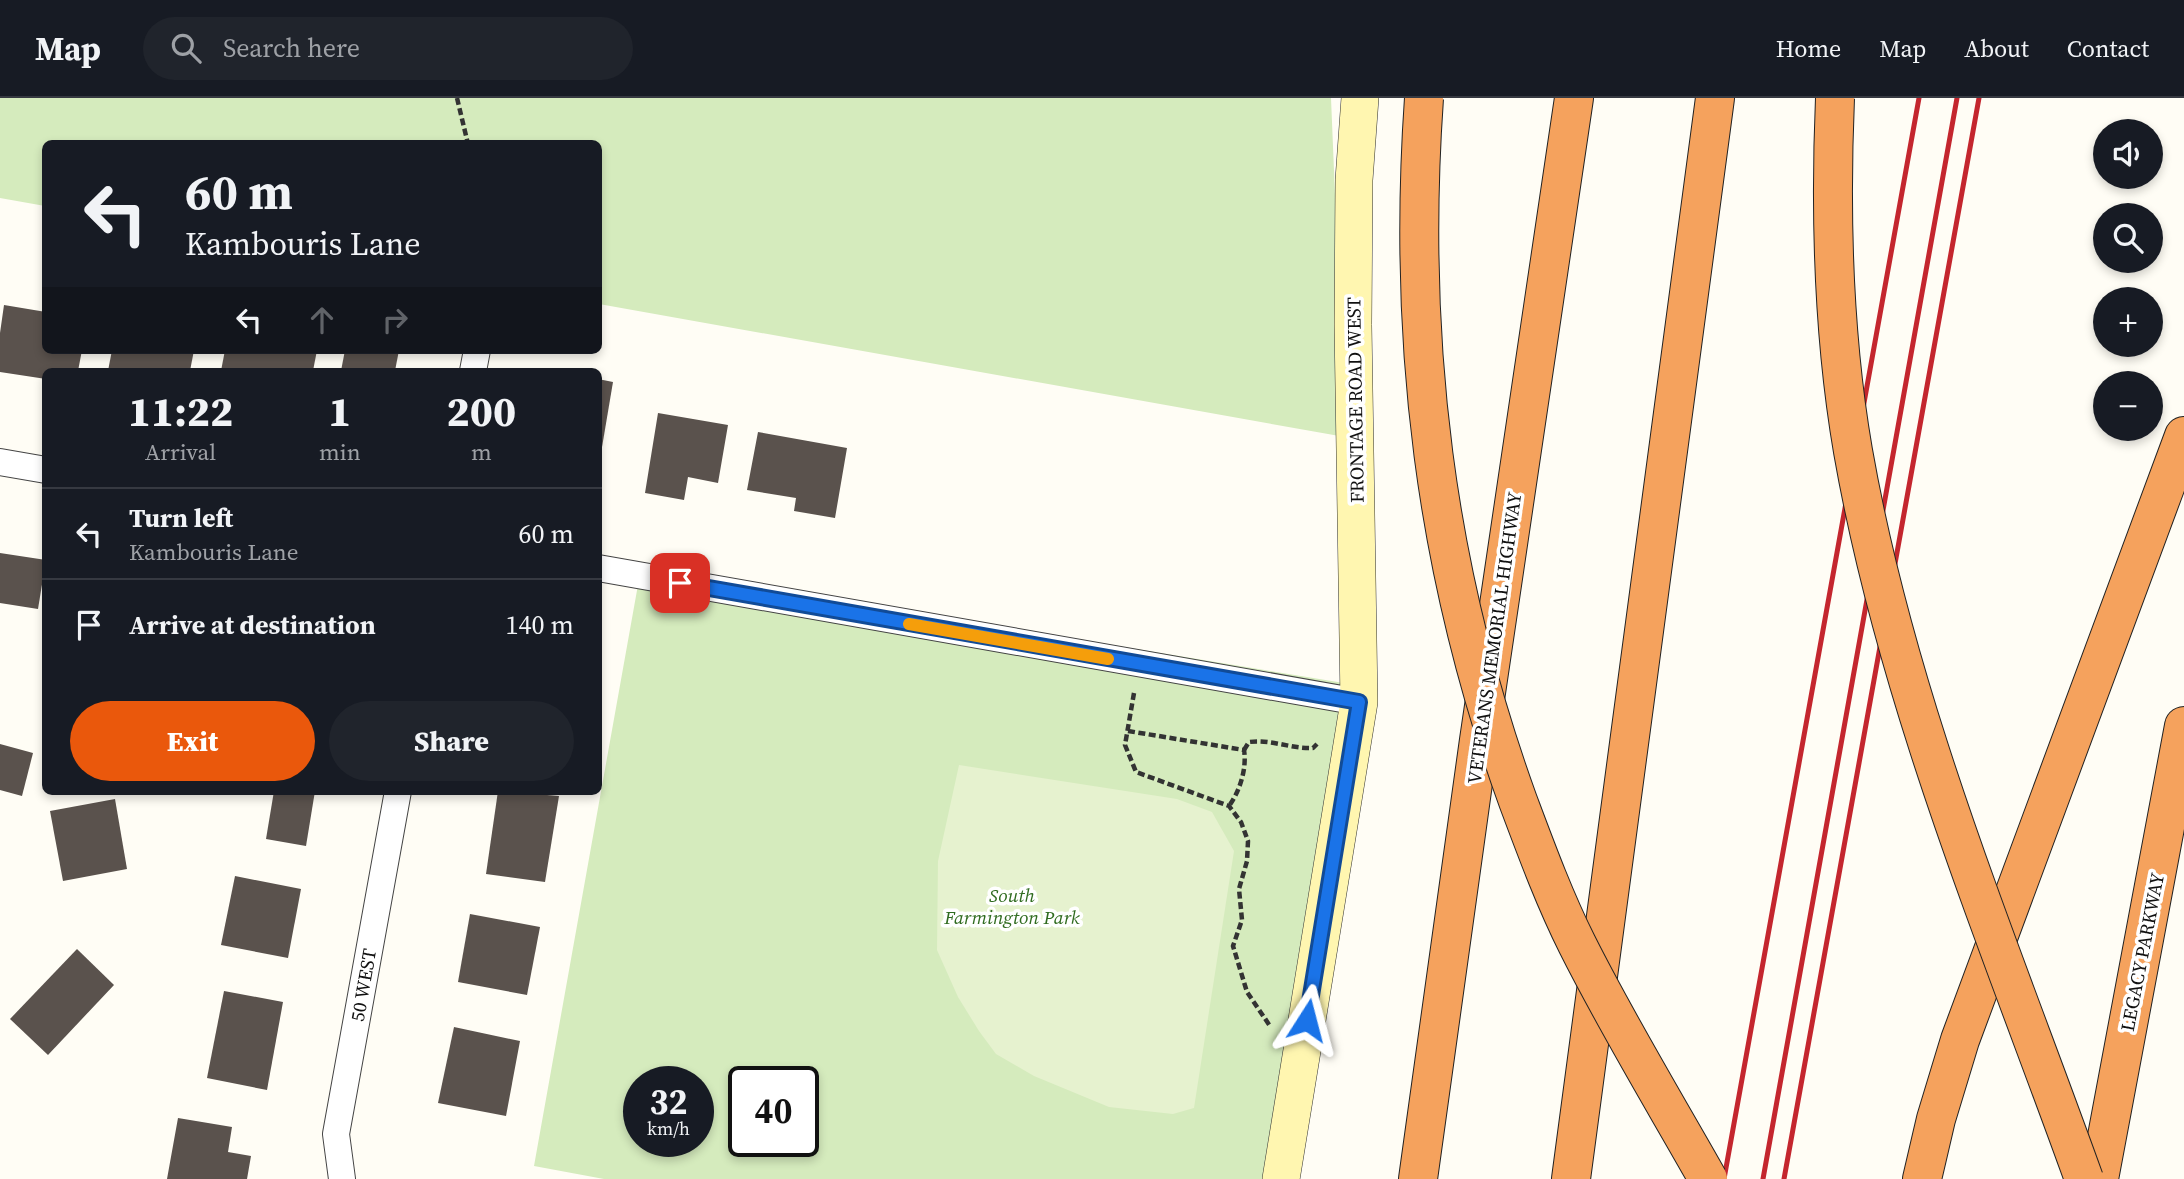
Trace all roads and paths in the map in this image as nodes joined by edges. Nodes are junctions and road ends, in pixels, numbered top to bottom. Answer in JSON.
{"nodes":[{"id":1,"x":457,"y":98,"type":"edge"},
{"id":2,"x":1360,"y":98,"type":"edge"},
{"id":3,"x":1424,"y":98,"type":"edge"},
{"id":4,"x":1574,"y":98,"type":"edge"},
{"id":5,"x":1715,"y":98,"type":"edge"},
{"id":6,"x":1835,"y":98,"type":"edge"},
{"id":7,"x":467,"y":140,"type":"edge"},
{"id":8,"x":2184,"y":436,"type":"edge"},
{"id":9,"x":0,"y":462,"type":"edge"},
{"id":10,"x":42,"y":469,"type":"edge"},
{"id":11,"x":602,"y":569,"type":"edge"},
{"id":12,"x":1139,"y":665,"type":"junction"},
{"id":13,"x":1359,"y":702,"type":"junction"},
{"id":14,"x":2184,"y":726,"type":"edge"},
{"id":15,"x":1128,"y":730,"type":"junction"},
{"id":16,"x":1318,"y":742,"type":"dead end"},
{"id":17,"x":1244,"y":750,"type":"junction"},
{"id":18,"x":397,"y":795,"type":"edge"},
{"id":19,"x":1229,"y":806,"type":"junction"},
{"id":20,"x":1268,"y":1038,"type":"dead end"},
{"id":21,"x":342,"y":1179,"type":"edge"},
{"id":22,"x":1281,"y":1179,"type":"edge"},
{"id":23,"x":1418,"y":1179,"type":"edge"},
{"id":24,"x":1571,"y":1179,"type":"edge"},
{"id":25,"x":1708,"y":1179,"type":"edge"},
{"id":26,"x":1922,"y":1179,"type":"edge"},
{"id":27,"x":2084,"y":1179,"type":"edge"},
{"id":28,"x":2099,"y":1179,"type":"edge"}],
"edges":[{"from":1,"to":7,"type":"path"},
{"from":2,"to":13,"type":"street","name":"FRONTAGE ROAD WEST"},
{"from":3,"to":25,"type":"highway","bridge":true},
{"from":4,"to":23,"type":"highway","name":"VETERANS MEMORIAL HIGHWAY"},
{"from":5,"to":24,"type":"highway"},
{"from":6,"to":27,"type":"highway","bridge":true},
{"from":8,"to":26,"type":"highway"},
{"from":9,"to":10,"type":"street"},
{"from":11,"to":12,"type":"street"},
{"from":12,"to":13,"type":"street"},
{"from":12,"to":15,"type":"path"},
{"from":13,"to":22,"type":"street","name":"FRONTAGE ROAD WEST"},
{"from":14,"to":28,"type":"highway","name":"LEGACY PARKWAY"},
{"from":15,"to":17,"type":"path"},
{"from":15,"to":19,"type":"path"},
{"from":16,"to":17,"type":"path"},
{"from":17,"to":19,"type":"path"},
{"from":18,"to":21,"type":"street","name":"50 WEST"},
{"from":19,"to":20,"type":"path"}]}
